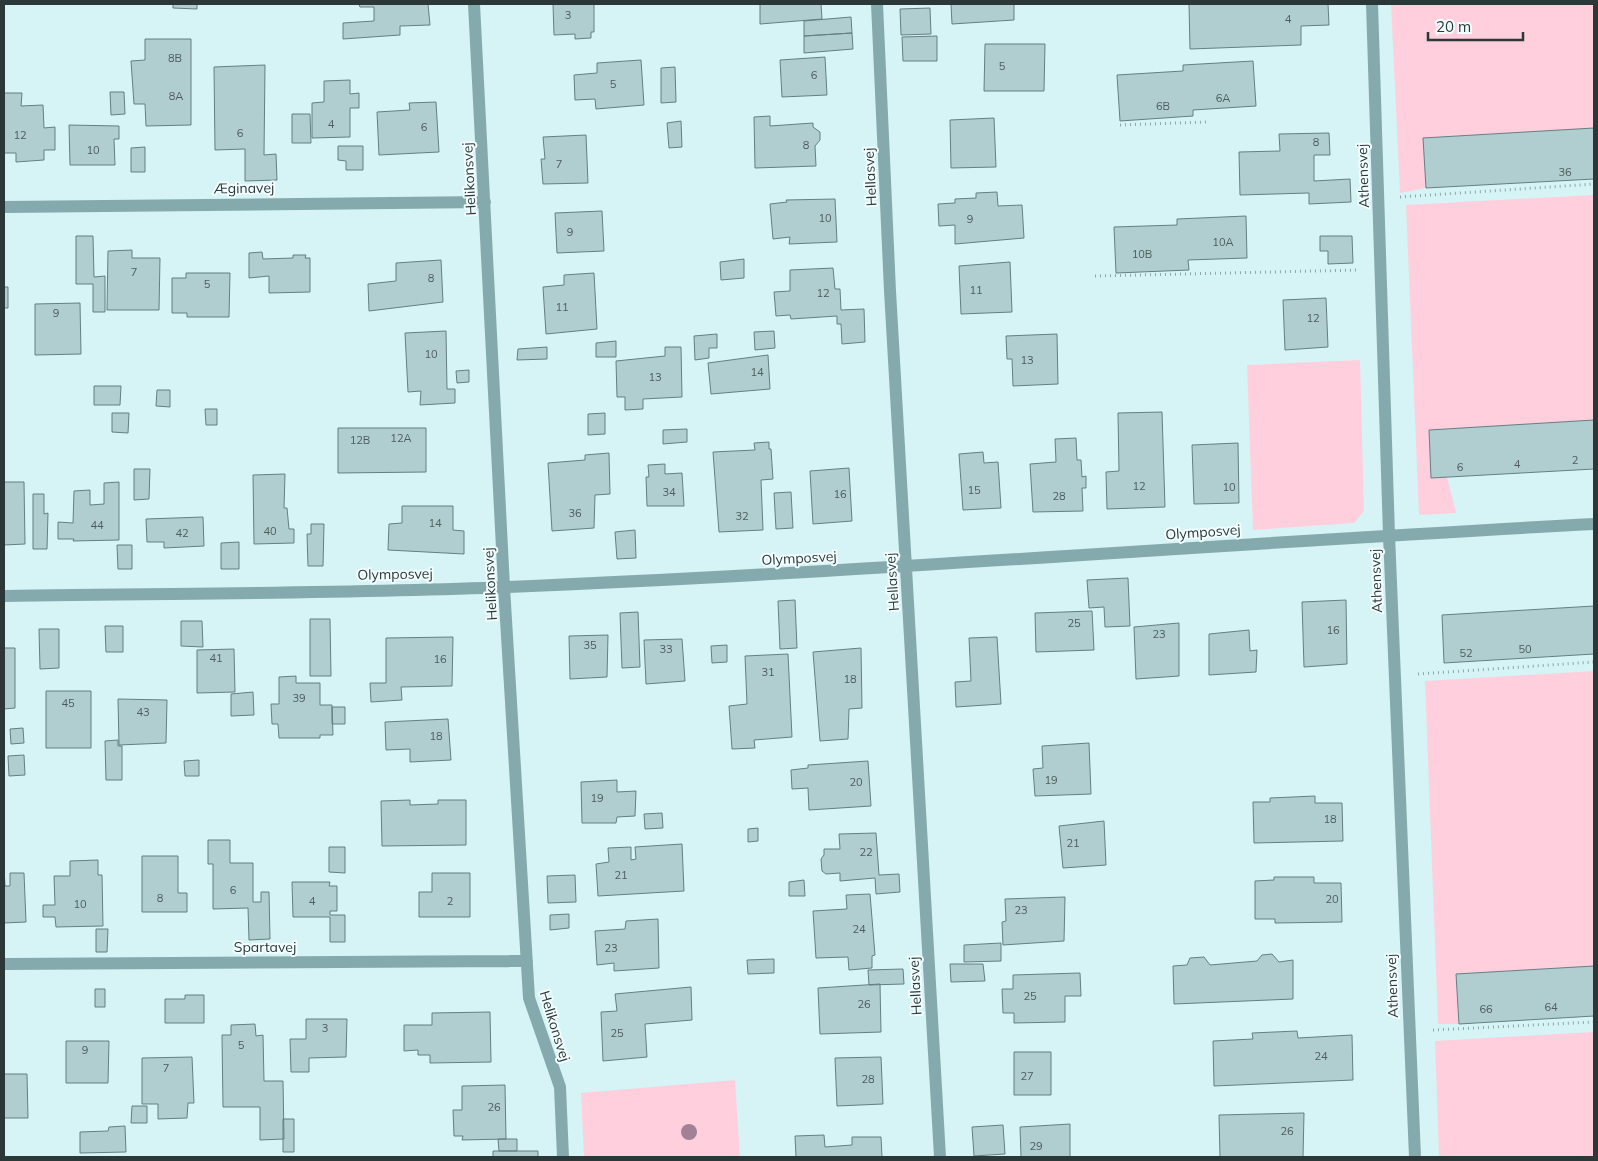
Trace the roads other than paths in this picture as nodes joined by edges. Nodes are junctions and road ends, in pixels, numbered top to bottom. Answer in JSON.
{"nodes":[{"id":1,"x":474,"y":4,"type":"edge"},
{"id":2,"x":876,"y":4,"type":"edge"},
{"id":3,"x":1372,"y":4,"type":"edge"},
{"id":4,"x":485,"y":202,"type":"junction"},
{"id":5,"x":4,"y":207,"type":"edge"},
{"id":6,"x":1594,"y":524,"type":"edge"},
{"id":7,"x":1389,"y":535,"type":"junction"},
{"id":8,"x":906,"y":567,"type":"junction"},
{"id":9,"x":504,"y":587,"type":"junction"},
{"id":10,"x":4,"y":596,"type":"edge"},
{"id":11,"x":526,"y":961,"type":"junction"},
{"id":12,"x":4,"y":964,"type":"edge"},
{"id":13,"x":563,"y":1157,"type":"edge"},
{"id":14,"x":940,"y":1157,"type":"edge"},
{"id":15,"x":1415,"y":1157,"type":"edge"}],
"edges":[{"from":1,"to":4,"type":"street","name":"Helikonsvej"},
{"from":2,"to":8,"type":"street","name":"Hellasvej"},
{"from":3,"to":7,"type":"street","name":"Athensvej"},
{"from":4,"to":5,"type":"street","name":"Æginavej"},
{"from":4,"to":9,"type":"street","name":"Helikonsvej"},
{"from":6,"to":7,"type":"street","name":"Olymposvej"},
{"from":7,"to":8,"type":"street","name":"Olymposvej"},
{"from":7,"to":15,"type":"street","name":"Athensvej"},
{"from":8,"to":9,"type":"street","name":"Olymposvej"},
{"from":8,"to":14,"type":"street","name":"Hellasvej"},
{"from":9,"to":10,"type":"street","name":"Olymposvej"},
{"from":9,"to":11,"type":"street","name":"Helikonsvej"},
{"from":11,"to":12,"type":"street","name":"Spartavej"},
{"from":11,"to":13,"type":"street","name":"Helikonsvej"}]}
